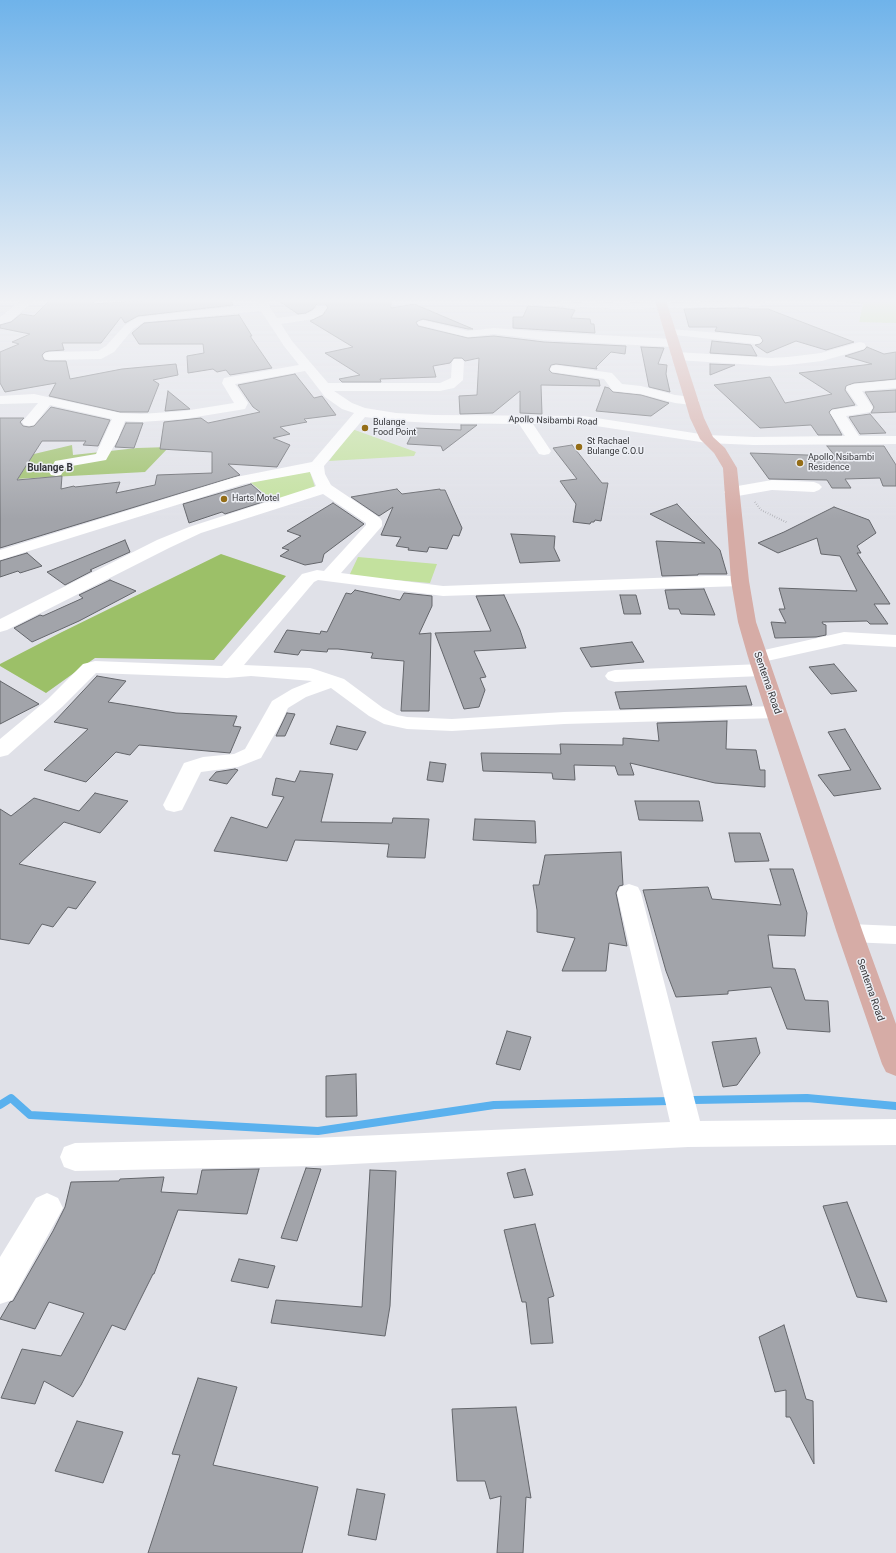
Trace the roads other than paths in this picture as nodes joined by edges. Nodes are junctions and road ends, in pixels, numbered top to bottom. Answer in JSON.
{"nodes":[{"id":1,"x":271,"y":373,"type":"edge"},
{"id":2,"x":314,"y":373,"type":"edge"},
{"id":3,"x":457,"y":373,"type":"edge"},
{"id":4,"x":589,"y":373,"type":"edge"},
{"id":5,"x":683,"y":373,"type":"edge"},
{"id":6,"x":896,"y":384,"type":"edge"},
{"id":7,"x":325,"y":387,"type":"junction"},
{"id":8,"x":0,"y":400,"type":"edge"},
{"id":9,"x":47,"y":400,"type":"junction"},
{"id":10,"x":692,"y":401,"type":"junction"},
{"id":11,"x":362,"y":412,"type":"junction"},
{"id":12,"x":120,"y":417,"type":"junction"},
{"id":13,"x":524,"y":420,"type":"junction"},
{"id":14,"x":29,"y":422,"type":"dead end"},
{"id":15,"x":707,"y":439,"type":"junction"},
{"id":16,"x":854,"y":440,"type":"junction"},
{"id":17,"x":891,"y":440,"type":"edge"},
{"id":18,"x":544,"y":451,"type":"dead end"},
{"id":19,"x":896,"y":456,"type":"edge"},
{"id":20,"x":316,"y":466,"type":"junction"},
{"id":21,"x":56,"y":472,"type":"dead end"},
{"id":22,"x":814,"y":487,"type":"dead end"},
{"id":23,"x":325,"y":488,"type":"junction"},
{"id":24,"x":738,"y":491,"type":"junction"},
{"id":25,"x":0,"y":555,"type":"edge"},
{"id":26,"x":330,"y":575,"type":"junction"},
{"id":27,"x":740,"y":581,"type":"junction"},
{"id":28,"x":0,"y":626,"type":"edge"},
{"id":29,"x":896,"y":641,"type":"edge"},
{"id":30,"x":760,"y":664,"type":"junction"},
{"id":31,"x":226,"y":672,"type":"junction"},
{"id":32,"x":615,"y":676,"type":"dead end"},
{"id":33,"x":331,"y":681,"type":"junction"},
{"id":34,"x":776,"y":712,"type":"junction"},
{"id":35,"x":0,"y":750,"type":"edge"},
{"id":36,"x":174,"y":806,"type":"dead end"},
{"id":37,"x":629,"y":893,"type":"dead end"},
{"id":38,"x":850,"y":933,"type":"junction"},
{"id":39,"x":896,"y":935,"type":"edge"},
{"id":40,"x":896,"y":1064,"type":"edge"},
{"id":41,"x":896,"y":1132,"type":"edge"},
{"id":42,"x":688,"y":1134,"type":"junction"},
{"id":43,"x":75,"y":1157,"type":"dead end"},
{"id":44,"x":47,"y":1208,"type":"dead end"},
{"id":45,"x":0,"y":1288,"type":"edge"}],
"edges":[{"from":1,"to":12,"type":"street"},
{"from":2,"to":7,"type":"street","name":"Apollo Nsibambi Road"},
{"from":3,"to":7,"type":"street"},
{"from":4,"to":10,"type":"street"},
{"from":5,"to":10,"type":"main road","name":"Sentema Road"},
{"from":6,"to":16,"type":"street"},
{"from":7,"to":11,"type":"street","name":"Apollo Nsibambi Road"},
{"from":8,"to":9,"type":"street"},
{"from":9,"to":12,"type":"street"},
{"from":9,"to":14,"type":"street"},
{"from":10,"to":15,"type":"main road","name":"Sentema Road"},
{"from":11,"to":13,"type":"street","name":"Apollo Nsibambi Road"},
{"from":11,"to":20,"type":"street"},
{"from":12,"to":21,"type":"street"},
{"from":13,"to":15,"type":"street","name":"Apollo Nsibambi Road"},
{"from":13,"to":18,"type":"street"},
{"from":15,"to":16,"type":"street","name":"Apollo Nsibambi Road"},
{"from":15,"to":24,"type":"main road","name":"Sentema Road"},
{"from":16,"to":17,"type":"street","name":"Apollo Nsibambi Road"},
{"from":17,"to":19,"type":"street"},
{"from":20,"to":23,"type":"street"},
{"from":20,"to":25,"type":"street"},
{"from":22,"to":24,"type":"street"},
{"from":23,"to":26,"type":"street"},
{"from":23,"to":28,"type":"street"},
{"from":24,"to":27,"type":"main road","name":"Sentema Road"},
{"from":26,"to":27,"type":"street"},
{"from":26,"to":31,"type":"street"},
{"from":27,"to":30,"type":"main road","name":"Sentema Road"},
{"from":29,"to":30,"type":"street"},
{"from":30,"to":32,"type":"street"},
{"from":30,"to":34,"type":"main road","name":"Sentema Road"},
{"from":31,"to":33,"type":"street"},
{"from":31,"to":35,"type":"street"},
{"from":33,"to":34,"type":"street"},
{"from":33,"to":36,"type":"street"},
{"from":34,"to":38,"type":"main road","name":"Sentema Road"},
{"from":37,"to":42,"type":"street"},
{"from":38,"to":39,"type":"street"},
{"from":38,"to":40,"type":"main road","name":"Sentema Road"},
{"from":41,"to":42,"type":"street"},
{"from":42,"to":43,"type":"street"},
{"from":44,"to":45,"type":"street"}]}
